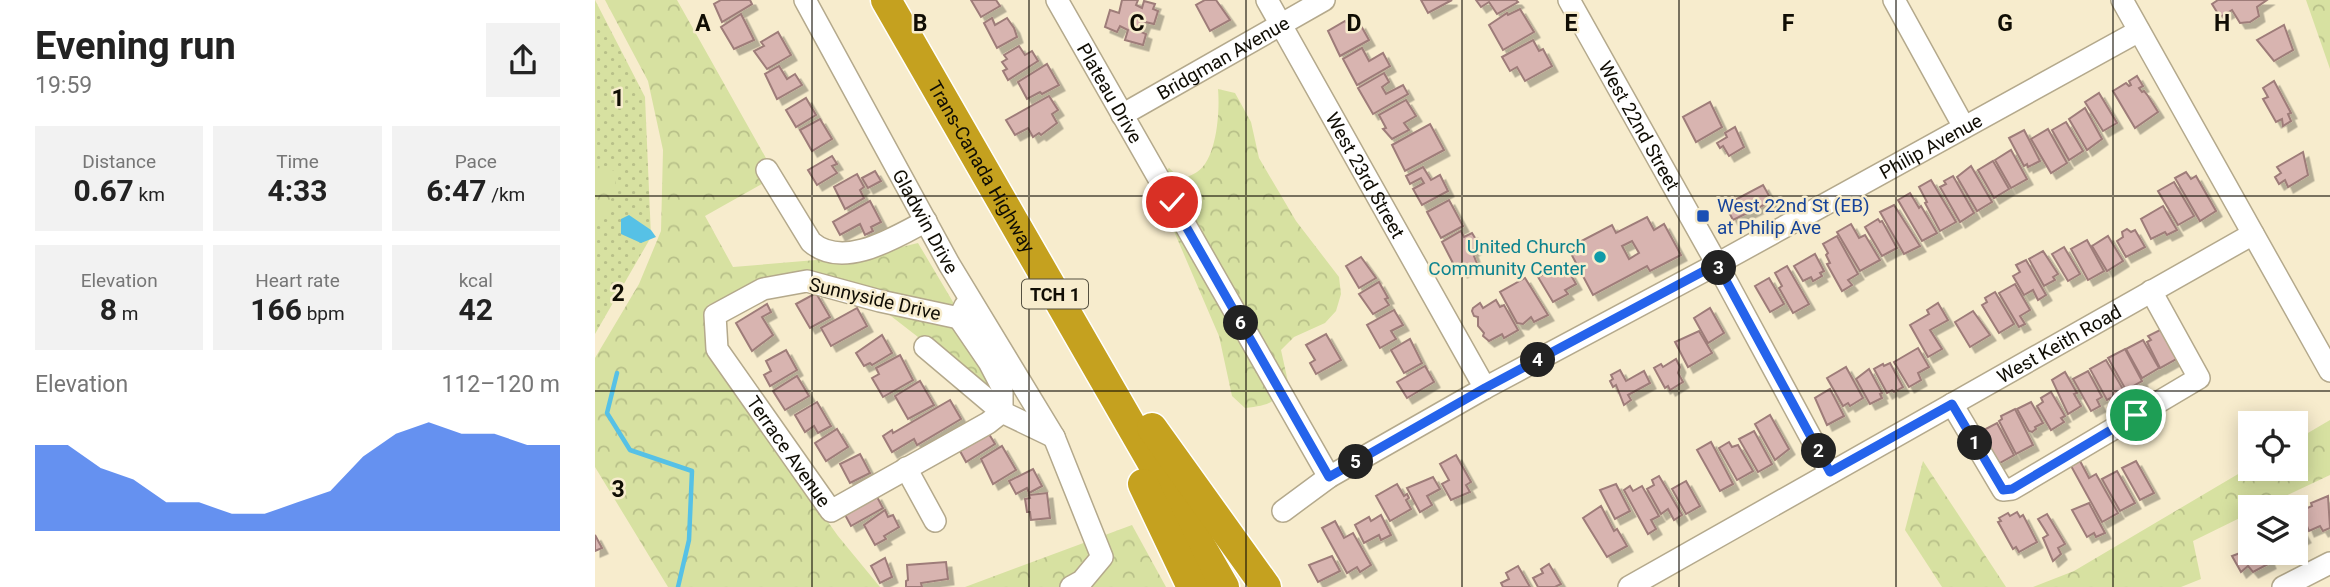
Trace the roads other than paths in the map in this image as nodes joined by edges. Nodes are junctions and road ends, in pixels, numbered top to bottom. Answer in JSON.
{"nodes":[{"id":1,"x":805,"y":0,"type":"edge"},
{"id":2,"x":865,"y":0,"type":"edge"},
{"id":3,"x":886,"y":0,"type":"edge"},
{"id":4,"x":1057,"y":0,"type":"edge"},
{"id":5,"x":1267,"y":0,"type":"edge"},
{"id":6,"x":1324,"y":0,"type":"edge"},
{"id":7,"x":1569,"y":0,"type":"edge"},
{"id":8,"x":1893,"y":0,"type":"edge"},
{"id":9,"x":2122,"y":0,"type":"edge"},
{"id":10,"x":1281,"y":24,"type":"junction"},
{"id":11,"x":2139,"y":31,"type":"junction"},
{"id":12,"x":1122,"y":115,"type":"junction"},
{"id":13,"x":1964,"y":127,"type":"junction"},
{"id":14,"x":979,"y":162,"type":"junction"},
{"id":15,"x":767,"y":170,"type":"dead end"},
{"id":16,"x":926,"y":221,"type":"junction"},
{"id":17,"x":2253,"y":234,"type":"junction"},
{"id":18,"x":1717,"y":264,"type":"junction"},
{"id":19,"x":2151,"y":291,"type":"junction"},
{"id":20,"x":965,"y":309,"type":"junction"},
{"id":21,"x":715,"y":315,"type":"joint"},
{"id":22,"x":926,"y":347,"type":"dead end"},
{"id":23,"x":2330,"y":372,"type":"edge"},
{"id":24,"x":1485,"y":388,"type":"junction"},
{"id":25,"x":1952,"y":404,"type":"junction"},
{"id":26,"x":1002,"y":412,"type":"junction"},
{"id":27,"x":1054,"y":437,"type":"junction"},
{"id":28,"x":905,"y":468,"type":"junction"},
{"id":29,"x":1830,"y":472,"type":"junction"},
{"id":30,"x":1329,"y":477,"type":"junction"},
{"id":31,"x":1143,"y":484,"type":"junction"},
{"id":32,"x":1283,"y":510,"type":"dead end"},
{"id":33,"x":935,"y":521,"type":"dead end"},
{"id":34,"x":2330,"y":564,"type":"edge"},
{"id":35,"x":1071,"y":587,"type":"edge"},
{"id":36,"x":1192,"y":587,"type":"edge"},
{"id":37,"x":1202,"y":587,"type":"edge"},
{"id":38,"x":1224,"y":587,"type":"edge"},
{"id":39,"x":1266,"y":587,"type":"edge"},
{"id":40,"x":1629,"y":587,"type":"edge"},
{"id":41,"x":2283,"y":587,"type":"edge"}],
"edges":[{"from":1,"to":16,"type":"street","name":"Gladwin Drive"},
{"from":2,"to":31,"type":"highway","name":"Trans-Canada Highway","number":"TCH 1"},
{"from":3,"to":14,"type":"highway","name":"Trans-Canada Highway","number":"TCH 1"},
{"from":4,"to":12,"type":"street","name":"Plateau Drive"},
{"from":5,"to":10,"type":"street","name":"West 23rd Street"},
{"from":6,"to":10,"type":"street","name":"Bridgman Avenue"},
{"from":7,"to":18,"type":"street","name":"West 22nd Street"},
{"from":8,"to":13,"type":"street"},
{"from":9,"to":11,"type":"street"},
{"from":10,"to":12,"type":"street","name":"Bridgman Avenue"},
{"from":10,"to":24,"type":"street","name":"West 23rd Street"},
{"from":11,"to":13,"type":"street","name":"Philip Avenue"},
{"from":11,"to":17,"type":"street"},
{"from":12,"to":30,"type":"street","name":"Plateau Drive"},
{"from":13,"to":18,"type":"street","name":"Philip Avenue"},
{"from":14,"to":38,"type":"highway","name":"Trans-Canada Highway","number":"TCH 1"},
{"from":14,"to":39,"type":"highway"},
{"from":15,"to":16,"type":"street"},
{"from":16,"to":20,"type":"street","name":"Gladwin Drive"},
{"from":17,"to":19,"type":"street","name":"West Keith Road"},
{"from":17,"to":23,"type":"street"},
{"from":18,"to":24,"type":"street","name":"Philip Avenue"},
{"from":18,"to":29,"type":"street","name":"West 22nd Street"},
{"from":19,"to":25,"type":"street","name":"West Keith Road"},
{"from":19,"to":25,"type":"street"},
{"from":20,"to":21,"type":"street","name":"Sunnyside Drive"},
{"from":20,"to":26,"type":"street"},
{"from":20,"to":27,"type":"street","name":"Gladwin Drive"},
{"from":21,"to":28,"type":"street","name":"Terrace Avenue"},
{"from":22,"to":26,"type":"street","name":"Sunnyside Drive"},
{"from":24,"to":30,"type":"street","name":"Philip Avenue"},
{"from":25,"to":29,"type":"street","name":"West Keith Road"},
{"from":26,"to":27,"type":"street","name":"Sunnyside Drive"},
{"from":26,"to":28,"type":"street","name":"Terrace Avenue"},
{"from":27,"to":35,"type":"street"},
{"from":28,"to":33,"type":"street"},
{"from":29,"to":40,"type":"street","name":"West Keith Road"},
{"from":30,"to":32,"type":"street","name":"Philip Avenue"},
{"from":31,"to":36,"type":"highway"},
{"from":31,"to":37,"type":"highway","name":"Trans-Canada Highway","number":"TCH 1"},
{"from":34,"to":41,"type":"street"}]}
